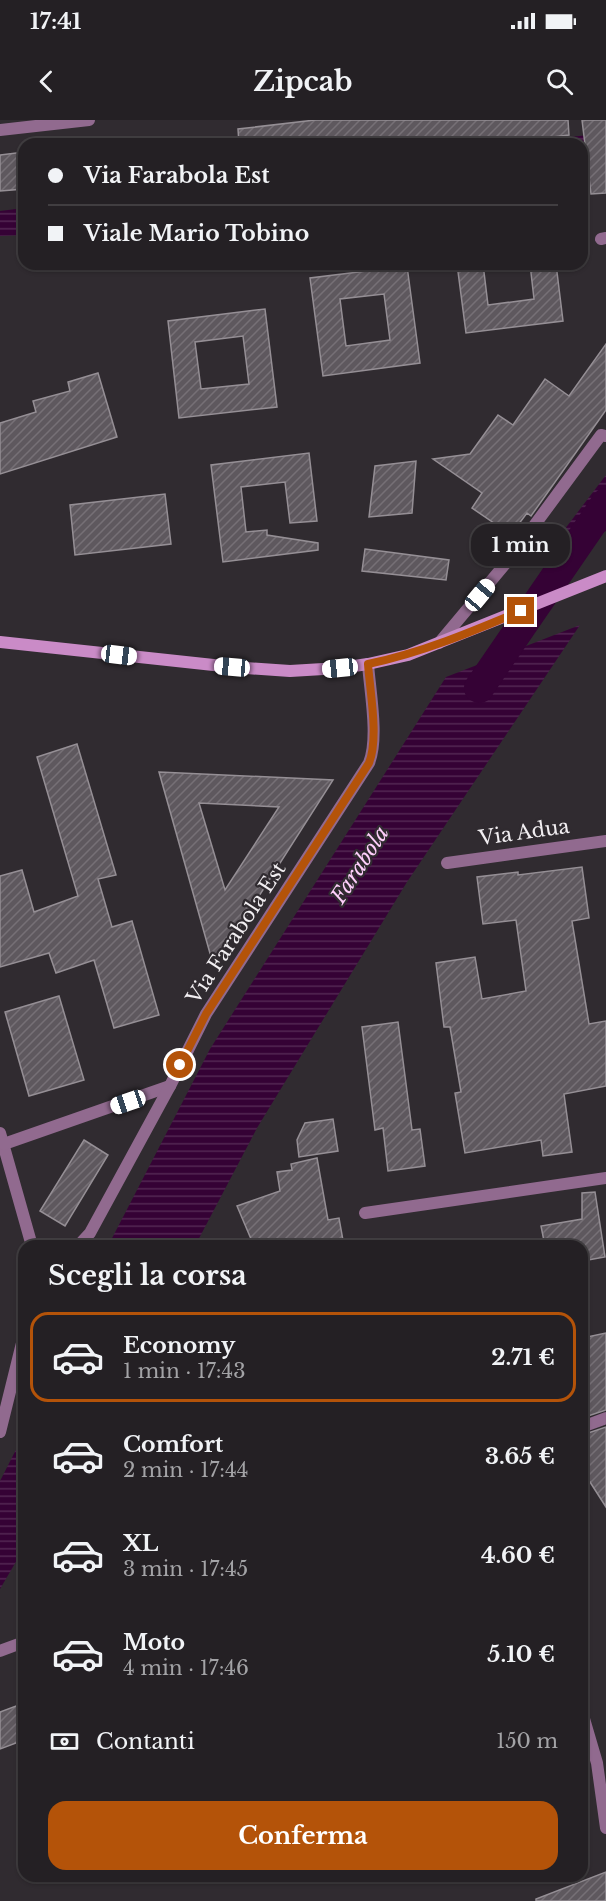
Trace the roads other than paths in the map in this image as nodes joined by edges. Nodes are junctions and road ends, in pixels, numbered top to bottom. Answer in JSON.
{"nodes":[{"id":1,"x":89,"y":120,"type":"edge"},
{"id":2,"x":0,"y":130,"type":"edge"},
{"id":3,"x":606,"y":436,"type":"edge"},
{"id":4,"x":606,"y":576,"type":"edge"},
{"id":5,"x":0,"y":642,"type":"edge"},
{"id":6,"x":439,"y":644,"type":"junction"},
{"id":7,"x":368,"y":664,"type":"junction"},
{"id":8,"x":606,"y":841,"type":"edge"},
{"id":9,"x":447,"y":863,"type":"dead end"},
{"id":10,"x":170,"y":1086,"type":"junction"},
{"id":11,"x":2,"y":1138,"type":"edge"},
{"id":12,"x":606,"y":1178,"type":"edge"},
{"id":13,"x":365,"y":1213,"type":"dead end"},
{"id":14,"x":30,"y":1240,"type":"edge"},
{"id":15,"x":84,"y":1240,"type":"edge"},
{"id":16,"x":18,"y":1359,"type":"edge"},
{"id":17,"x":606,"y":1418,"type":"edge"},
{"id":18,"x":588,"y":1425,"type":"edge"},
{"id":19,"x":0,"y":1432,"type":"edge"},
{"id":20,"x":18,"y":1644,"type":"edge"},
{"id":21,"x":0,"y":1651,"type":"edge"},
{"id":22,"x":588,"y":1732,"type":"edge"},
{"id":23,"x":606,"y":1828,"type":"edge"}],
"edges":[{"from":1,"to":2,"type":"street"},
{"from":3,"to":6,"type":"street"},
{"from":4,"to":6,"type":"main road"},
{"from":5,"to":7,"type":"main road"},
{"from":6,"to":7,"type":"main road"},
{"from":7,"to":10,"type":"street","name":"Via Farabola Est"},
{"from":8,"to":9,"type":"street","name":"Via Adua"},
{"from":10,"to":11,"type":"street"},
{"from":10,"to":15,"type":"street","name":"Via Farabola Est"},
{"from":11,"to":14,"type":"street"},
{"from":12,"to":13,"type":"street"},
{"from":16,"to":19,"type":"street"},
{"from":17,"to":18,"type":"street"},
{"from":20,"to":21,"type":"street"},
{"from":22,"to":23,"type":"street"}]}
